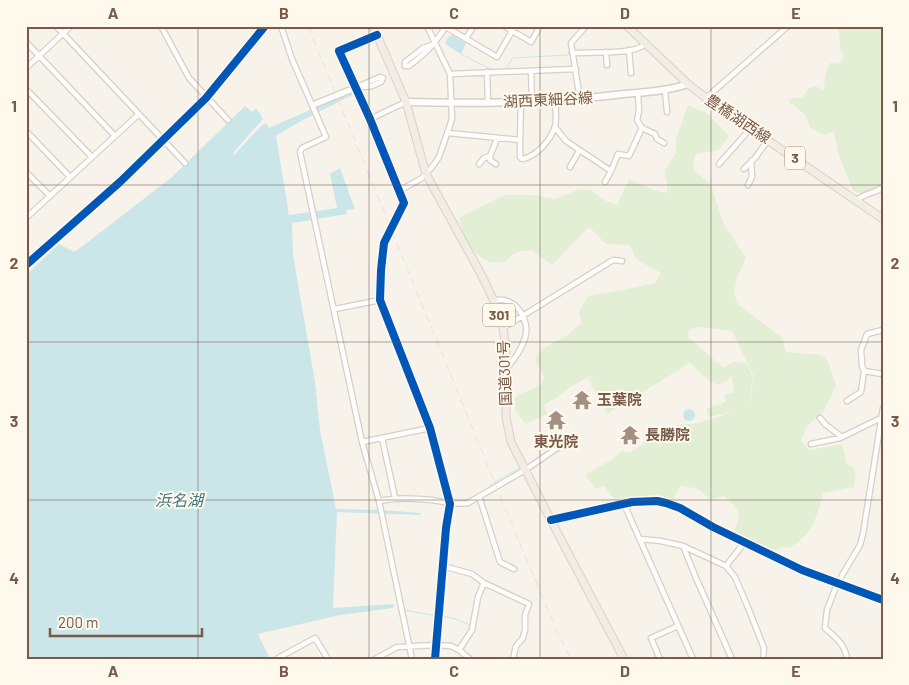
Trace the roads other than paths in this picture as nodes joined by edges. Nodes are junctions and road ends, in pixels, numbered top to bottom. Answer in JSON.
{"nodes":[{"id":1,"x":56,"y":26,"type":"edge"},
{"id":2,"x":71,"y":26,"type":"edge"},
{"id":3,"x":161,"y":26,"type":"edge"},
{"id":4,"x":265,"y":26,"type":"edge"},
{"id":5,"x":281,"y":26,"type":"edge"},
{"id":6,"x":373,"y":26,"type":"edge"},
{"id":7,"x":427,"y":26,"type":"edge"},
{"id":8,"x":446,"y":26,"type":"edge"},
{"id":9,"x":474,"y":26,"type":"edge"},
{"id":10,"x":504,"y":26,"type":"edge"},
{"id":11,"x":516,"y":26,"type":"edge"},
{"id":12,"x":540,"y":26,"type":"edge"},
{"id":13,"x":586,"y":26,"type":"edge"},
{"id":14,"x":627,"y":26,"type":"edge"},
{"id":15,"x":788,"y":26,"type":"edge"},
{"id":16,"x":512,"y":31,"type":"junction"},
{"id":17,"x":62,"y":33,"type":"junction"},
{"id":18,"x":376,"y":35,"type":"junction"},
{"id":19,"x":466,"y":38,"type":"junction"},
{"id":20,"x":26,"y":42,"type":"edge"},
{"id":21,"x":435,"y":44,"type":"junction"},
{"id":22,"x":646,"y":44,"type":"junction"},
{"id":23,"x":629,"y":50,"type":"junction"},
{"id":24,"x":606,"y":52,"type":"junction"},
{"id":25,"x":573,"y":53,"type":"junction"},
{"id":26,"x":39,"y":56,"type":"junction"},
{"id":27,"x":607,"y":65,"type":"dead end"},
{"id":28,"x":26,"y":68,"type":"edge"},
{"id":29,"x":576,"y":69,"type":"junction"},
{"id":30,"x":531,"y":71,"type":"junction"},
{"id":31,"x":487,"y":72,"type":"junction"},
{"id":32,"x":631,"y":73,"type":"dead end"},
{"id":33,"x":450,"y":74,"type":"junction"},
{"id":34,"x":688,"y":84,"type":"junction"},
{"id":35,"x":356,"y":88,"type":"junction"},
{"id":36,"x":26,"y":89,"type":"edge"},
{"id":37,"x":665,"y":90,"type":"junction"},
{"id":38,"x":638,"y":93,"type":"junction"},
{"id":39,"x":206,"y":98,"type":"junction"},
{"id":40,"x":706,"y":98,"type":"junction"},
{"id":41,"x":580,"y":99,"type":"junction"},
{"id":42,"x":556,"y":101,"type":"junction"},
{"id":43,"x":406,"y":102,"type":"junction"},
{"id":44,"x":520,"y":102,"type":"junction"},
{"id":45,"x":532,"y":102,"type":"junction"},
{"id":46,"x":451,"y":103,"type":"junction"},
{"id":47,"x":488,"y":103,"type":"junction"},
{"id":48,"x":313,"y":105,"type":"junction"},
{"id":49,"x":667,"y":112,"type":"dead end"},
{"id":50,"x":139,"y":114,"type":"junction"},
{"id":51,"x":370,"y":119,"type":"junction"},
{"id":52,"x":228,"y":120,"type":"dead end"},
{"id":53,"x":555,"y":127,"type":"junction"},
{"id":54,"x":642,"y":128,"type":"junction"},
{"id":55,"x":751,"y":128,"type":"junction"},
{"id":56,"x":26,"y":131,"type":"edge"},
{"id":57,"x":448,"y":133,"type":"junction"},
{"id":58,"x":115,"y":136,"type":"junction"},
{"id":59,"x":497,"y":138,"type":"junction"},
{"id":60,"x":164,"y":140,"type":"junction"},
{"id":61,"x":520,"y":140,"type":"junction"},
{"id":62,"x":768,"y":140,"type":"junction"},
{"id":63,"x":664,"y":143,"type":"dead end"},
{"id":64,"x":580,"y":151,"type":"junction"},
{"id":65,"x":490,"y":156,"type":"junction"},
{"id":66,"x":92,"y":157,"type":"junction"},
{"id":67,"x":751,"y":161,"type":"junction"},
{"id":68,"x":185,"y":163,"type":"dead end"},
{"id":69,"x":479,"y":164,"type":"dead end"},
{"id":70,"x":496,"y":164,"type":"dead end"},
{"id":71,"x":719,"y":164,"type":"dead end"},
{"id":72,"x":570,"y":167,"type":"dead end"},
{"id":73,"x":744,"y":169,"type":"dead end"},
{"id":74,"x":611,"y":171,"type":"junction"},
{"id":75,"x":26,"y":172,"type":"edge"},
{"id":76,"x":426,"y":174,"type":"junction"},
{"id":77,"x":70,"y":177,"type":"junction"},
{"id":78,"x":605,"y":182,"type":"dead end"},
{"id":79,"x":748,"y":185,"type":"dead end"},
{"id":80,"x":883,"y":187,"type":"edge"},
{"id":81,"x":399,"y":191,"type":"junction"},
{"id":82,"x":50,"y":196,"type":"junction"},
{"id":83,"x":857,"y":201,"type":"junction"},
{"id":84,"x":27,"y":216,"type":"edge"},
{"id":85,"x":883,"y":219,"type":"edge"},
{"id":86,"x":57,"y":237,"type":"joint"},
{"id":87,"x":622,"y":261,"type":"dead end"},
{"id":88,"x":26,"y":265,"type":"edge"},
{"id":89,"x":380,"y":300,"type":"junction"},
{"id":90,"x":494,"y":301,"type":"junction"},
{"id":91,"x":335,"y":309,"type":"junction"},
{"id":92,"x":522,"y":316,"type":"junction"},
{"id":93,"x":502,"y":328,"type":"junction"},
{"id":94,"x":883,"y":330,"type":"edge"},
{"id":95,"x":506,"y":368,"type":"junction"},
{"id":96,"x":864,"y":371,"type":"junction"},
{"id":97,"x":883,"y":374,"type":"edge"},
{"id":98,"x":847,"y":401,"type":"dead end"},
{"id":99,"x":883,"y":408,"type":"edge"},
{"id":100,"x":820,"y":418,"type":"dead end"},
{"id":101,"x":881,"y":418,"type":"junction"},
{"id":102,"x":430,"y":428,"type":"junction"},
{"id":103,"x":382,"y":438,"type":"junction"},
{"id":104,"x":842,"y":438,"type":"junction"},
{"id":105,"x":362,"y":442,"type":"junction"},
{"id":106,"x":563,"y":444,"type":"dead end"},
{"id":107,"x":811,"y":444,"type":"dead end"},
{"id":108,"x":525,"y":470,"type":"junction"},
{"id":109,"x":479,"y":496,"type":"junction"},
{"id":110,"x":395,"y":498,"type":"junction"},
{"id":111,"x":379,"y":501,"type":"junction"},
{"id":112,"x":450,"y":504,"type":"junction"},
{"id":113,"x":624,"y":504,"type":"junction"},
{"id":114,"x":551,"y":520,"type":"junction"},
{"id":115,"x":640,"y":539,"type":"junction"},
{"id":116,"x":744,"y":542,"type":"junction"},
{"id":117,"x":684,"y":546,"type":"junction"},
{"id":118,"x":443,"y":566,"type":"junction"},
{"id":119,"x":726,"y":566,"type":"junction"},
{"id":120,"x":514,"y":569,"type":"dead end"},
{"id":121,"x":484,"y":583,"type":"junction"},
{"id":122,"x":837,"y":584,"type":"junction"},
{"id":123,"x":883,"y":600,"type":"edge"},
{"id":124,"x":678,"y":626,"type":"junction"},
{"id":125,"x":436,"y":645,"type":"junction"},
{"id":126,"x":409,"y":646,"type":"junction"},
{"id":127,"x":459,"y":650,"type":"junction"},
{"id":128,"x":278,"y":658,"type":"edge"},
{"id":129,"x":328,"y":659,"type":"edge"},
{"id":130,"x":376,"y":659,"type":"edge"},
{"id":131,"x":412,"y":659,"type":"edge"},
{"id":132,"x":434,"y":659,"type":"edge"},
{"id":133,"x":470,"y":659,"type":"edge"},
{"id":134,"x":514,"y":659,"type":"edge"},
{"id":135,"x":624,"y":659,"type":"edge"},
{"id":136,"x":660,"y":659,"type":"edge"},
{"id":137,"x":693,"y":659,"type":"edge"},
{"id":138,"x":732,"y":659,"type":"edge"},
{"id":139,"x":763,"y":659,"type":"edge"},
{"id":140,"x":847,"y":659,"type":"edge"}],
"edges":[{"from":1,"to":17,"type":"street"},
{"from":2,"to":17,"type":"street"},
{"from":3,"to":39,"type":"street"},
{"from":4,"to":39,"type":"street"},
{"from":5,"to":48,"type":"street"},
{"from":6,"to":18,"type":"highway","name":"国道301号","number":"301"},
{"from":7,"to":21,"type":"street"},
{"from":8,"to":19,"type":"street"},
{"from":8,"to":21,"type":"street"},
{"from":9,"to":19,"type":"street"},
{"from":10,"to":16,"type":"street"},
{"from":11,"to":16,"type":"street"},
{"from":12,"to":16,"type":"street"},
{"from":13,"to":25,"type":"street"},
{"from":14,"to":22,"type":"main road","name":"豊橋湖西線","number":"3"},
{"from":15,"to":40,"type":"street"},
{"from":16,"to":19,"type":"street"},
{"from":17,"to":26,"type":"street"},
{"from":17,"to":50,"type":"street"},
{"from":18,"to":35,"type":"street"},
{"from":18,"to":43,"type":"highway","name":"国道301号","number":"301"},
{"from":20,"to":26,"type":"street"},
{"from":21,"to":21,"type":"street"},
{"from":21,"to":33,"type":"street"},
{"from":22,"to":23,"type":"street"},
{"from":22,"to":34,"type":"main road","name":"豊橋湖西線","number":"3"},
{"from":23,"to":24,"type":"street"},
{"from":23,"to":32,"type":"street"},
{"from":24,"to":25,"type":"street"},
{"from":24,"to":27,"type":"street"},
{"from":25,"to":29,"type":"street"},
{"from":26,"to":28,"type":"street"},
{"from":26,"to":58,"type":"street"},
{"from":29,"to":30,"type":"street"},
{"from":29,"to":41,"type":"street"},
{"from":30,"to":31,"type":"street"},
{"from":30,"to":45,"type":"street"},
{"from":31,"to":33,"type":"street"},
{"from":31,"to":47,"type":"street"},
{"from":33,"to":46,"type":"street"},
{"from":34,"to":37,"type":"main road","name":"湖西東細谷線"},
{"from":34,"to":40,"type":"main road","name":"豊橋湖西線","number":"3"},
{"from":35,"to":35,"type":"street"},
{"from":35,"to":48,"type":"street"},
{"from":35,"to":51,"type":"street"},
{"from":36,"to":66,"type":"street"},
{"from":37,"to":38,"type":"main road","name":"湖西東細谷線"},
{"from":37,"to":49,"type":"street"},
{"from":38,"to":41,"type":"main road","name":"湖西東細谷線"},
{"from":38,"to":54,"type":"street"},
{"from":39,"to":52,"type":"street"},
{"from":39,"to":60,"type":"street"},
{"from":40,"to":55,"type":"main road","name":"豊橋湖西線","number":"3"},
{"from":41,"to":42,"type":"main road","name":"湖西東細谷線"},
{"from":42,"to":45,"type":"main road","name":"湖西東細谷線"},
{"from":42,"to":53,"type":"street"},
{"from":43,"to":46,"type":"main road","name":"湖西東細谷線"},
{"from":43,"to":51,"type":"street"},
{"from":43,"to":76,"type":"highway","name":"国道301号","number":"301"},
{"from":44,"to":45,"type":"main road","name":"湖西東細谷線"},
{"from":44,"to":47,"type":"main road","name":"湖西東細谷線"},
{"from":44,"to":61,"type":"street"},
{"from":46,"to":47,"type":"main road","name":"湖西東細谷線"},
{"from":46,"to":57,"type":"street"},
{"from":48,"to":91,"type":"street"},
{"from":50,"to":58,"type":"street"},
{"from":50,"to":60,"type":"street"},
{"from":51,"to":81,"type":"street"},
{"from":53,"to":61,"type":"street"},
{"from":53,"to":64,"type":"street"},
{"from":54,"to":63,"type":"street"},
{"from":54,"to":74,"type":"street"},
{"from":55,"to":62,"type":"main road","name":"豊橋湖西線","number":"3"},
{"from":55,"to":71,"type":"street"},
{"from":56,"to":77,"type":"street"},
{"from":57,"to":59,"type":"street"},
{"from":57,"to":76,"type":"street"},
{"from":58,"to":66,"type":"street"},
{"from":59,"to":61,"type":"street"},
{"from":59,"to":65,"type":"street"},
{"from":60,"to":68,"type":"street"},
{"from":60,"to":86,"type":"street"},
{"from":62,"to":67,"type":"street"},
{"from":62,"to":83,"type":"main road","name":"豊橋湖西線","number":"3"},
{"from":64,"to":72,"type":"street"},
{"from":64,"to":74,"type":"street"},
{"from":65,"to":69,"type":"street"},
{"from":65,"to":70,"type":"street"},
{"from":66,"to":77,"type":"street"},
{"from":67,"to":73,"type":"street"},
{"from":67,"to":79,"type":"street"},
{"from":74,"to":78,"type":"street"},
{"from":75,"to":82,"type":"street"},
{"from":76,"to":81,"type":"street"},
{"from":76,"to":90,"type":"highway","name":"国道301号","number":"301"},
{"from":77,"to":82,"type":"street"},
{"from":80,"to":83,"type":"street"},
{"from":81,"to":89,"type":"street"},
{"from":82,"to":84,"type":"street"},
{"from":83,"to":85,"type":"main road","name":"豊橋湖西線","number":"3"},
{"from":86,"to":88,"type":"street"},
{"from":87,"to":92,"type":"street"},
{"from":89,"to":91,"type":"street"},
{"from":89,"to":102,"type":"street"},
{"from":90,"to":92,"type":"street"},
{"from":90,"to":93,"type":"highway","name":"国道301号","number":"301"},
{"from":91,"to":105,"type":"street"},
{"from":92,"to":93,"type":"street"},
{"from":92,"to":95,"type":"street"},
{"from":93,"to":95,"type":"highway","name":"国道301号","number":"301"},
{"from":94,"to":96,"type":"street"},
{"from":95,"to":108,"type":"highway","name":"国道301号","number":"301"},
{"from":96,"to":97,"type":"street"},
{"from":96,"to":98,"type":"street"},
{"from":99,"to":101,"type":"street"},
{"from":100,"to":104,"type":"street"},
{"from":101,"to":104,"type":"street"},
{"from":101,"to":122,"type":"street"},
{"from":102,"to":103,"type":"street"},
{"from":102,"to":112,"type":"street"},
{"from":103,"to":105,"type":"street"},
{"from":103,"to":110,"type":"street"},
{"from":104,"to":107,"type":"street"},
{"from":105,"to":111,"type":"street"},
{"from":106,"to":108,"type":"street"},
{"from":108,"to":109,"type":"street"},
{"from":108,"to":114,"type":"highway","name":"国道301号","number":"301"},
{"from":109,"to":112,"type":"street"},
{"from":109,"to":120,"type":"street"},
{"from":110,"to":111,"type":"street"},
{"from":110,"to":112,"type":"street"},
{"from":111,"to":126,"type":"street"},
{"from":112,"to":118,"type":"street"},
{"from":113,"to":114,"type":"street"},
{"from":113,"to":115,"type":"street"},
{"from":113,"to":116,"type":"street"},
{"from":114,"to":135,"type":"highway","name":"国道301号","number":"301"},
{"from":115,"to":117,"type":"street"},
{"from":115,"to":124,"type":"street"},
{"from":116,"to":119,"type":"street"},
{"from":116,"to":122,"type":"street"},
{"from":117,"to":119,"type":"street"},
{"from":117,"to":138,"type":"street"},
{"from":118,"to":121,"type":"street"},
{"from":118,"to":125,"type":"street"},
{"from":119,"to":139,"type":"street"},
{"from":121,"to":127,"type":"street"},
{"from":121,"to":134,"type":"street"},
{"from":122,"to":123,"type":"street"},
{"from":122,"to":140,"type":"street"},
{"from":124,"to":136,"type":"street"},
{"from":124,"to":137,"type":"street"},
{"from":125,"to":126,"type":"street"},
{"from":125,"to":127,"type":"street"},
{"from":125,"to":132,"type":"street"},
{"from":126,"to":130,"type":"street"},
{"from":126,"to":131,"type":"street"},
{"from":127,"to":133,"type":"street"},
{"from":128,"to":129,"type":"street"}]}
